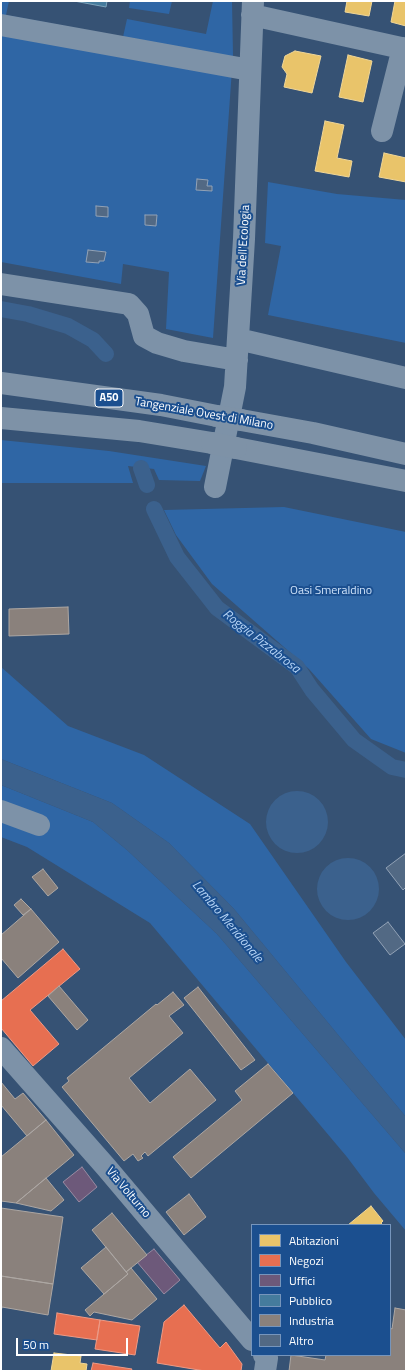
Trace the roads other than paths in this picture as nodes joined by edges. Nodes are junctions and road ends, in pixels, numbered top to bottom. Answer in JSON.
{"nodes":[{"id":1,"x":253,"y":8,"type":"edge"},
{"id":2,"x":1,"y":25,"type":"edge"},
{"id":3,"x":405,"y":49,"type":"edge"},
{"id":4,"x":250,"y":70,"type":"junction"},
{"id":5,"x":382,"y":131,"type":"dead end"},
{"id":6,"x":1,"y":284,"type":"edge"},
{"id":7,"x":238,"y":339,"type":"junction"},
{"id":8,"x":237,"y":360,"type":"junction"},
{"id":9,"x":406,"y":378,"type":"edge"},
{"id":10,"x":1,"y":383,"type":"edge"},
{"id":11,"x":1,"y":418,"type":"edge"},
{"id":12,"x":406,"y":454,"type":"edge"},
{"id":13,"x":406,"y":481,"type":"edge"},
{"id":14,"x":215,"y":487,"type":"dead end"},
{"id":15,"x":1,"y":811,"type":"edge"},
{"id":16,"x":39,"y":826,"type":"dead end"},
{"id":17,"x":1,"y":1048,"type":"edge"},
{"id":18,"x":251,"y":1339,"type":"edge"},
{"id":19,"x":265,"y":1356,"type":"edge"},
{"id":20,"x":265,"y":1371,"type":"edge"}],
"edges":[{"from":1,"to":3,"type":"street"},
{"from":1,"to":4,"type":"street","name":"Via dell'Ecologia"},
{"from":2,"to":4,"type":"street"},
{"from":3,"to":5,"type":"street"},
{"from":4,"to":7,"type":"street","name":"Via dell'Ecologia"},
{"from":6,"to":8,"type":"street"},
{"from":7,"to":8,"type":"street","name":"Via dell'Ecologia"},
{"from":7,"to":9,"type":"street"},
{"from":8,"to":14,"type":"street","name":"Via dell'Ecologia"},
{"from":10,"to":12,"type":"highway","name":"Tangenziale Ovest di Milano","number":"A50","bridge":true},
{"from":11,"to":13,"type":"highway","bridge":true},
{"from":15,"to":16,"type":"street"},
{"from":17,"to":18,"type":"street","name":"Via Volturno"},
{"from":19,"to":20,"type":"street"}]}
